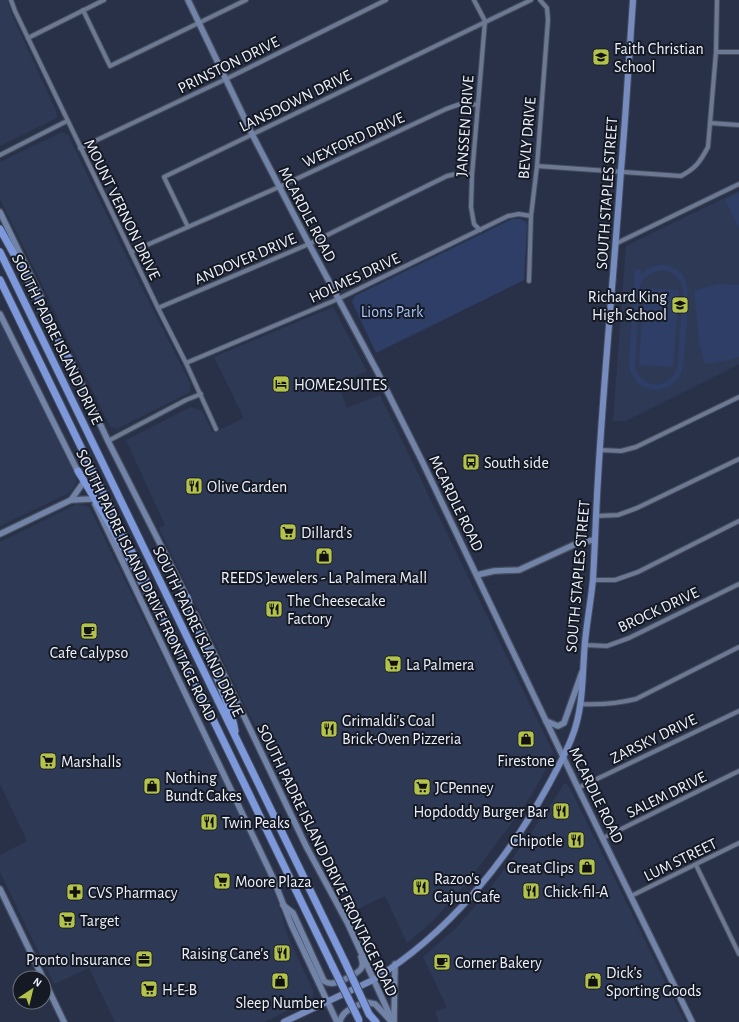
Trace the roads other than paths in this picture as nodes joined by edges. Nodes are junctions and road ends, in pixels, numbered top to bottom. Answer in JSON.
{"nodes":[{"id":1,"x":11,"y":0,"type":"edge"},
{"id":2,"x":104,"y":0,"type":"edge"},
{"id":3,"x":188,"y":0,"type":"edge"},
{"id":4,"x":246,"y":0,"type":"edge"},
{"id":5,"x":386,"y":0,"type":"edge"},
{"id":6,"x":474,"y":0,"type":"edge"},
{"id":7,"x":531,"y":0,"type":"edge"},
{"id":8,"x":540,"y":0,"type":"edge"},
{"id":9,"x":633,"y":0,"type":"edge"},
{"id":10,"x":717,"y":0,"type":"edge"},
{"id":11,"x":83,"y":10,"type":"junction"},
{"id":12,"x":485,"y":21,"type":"junction"},
{"id":13,"x":199,"y":23,"type":"junction"},
{"id":14,"x":28,"y":38,"type":"junction"},
{"id":15,"x":716,"y":52,"type":"junction"},
{"id":16,"x":739,"y":52,"type":"edge"},
{"id":17,"x":226,"y":80,"type":"junction"},
{"id":18,"x":478,"y":105,"type":"junction"},
{"id":19,"x":67,"y":121,"type":"junction"},
{"id":20,"x":710,"y":123,"type":"junction"},
{"id":21,"x":739,"y":125,"type":"edge"},
{"id":22,"x":252,"y":134,"type":"junction"},
{"id":23,"x":80,"y":148,"type":"junction"},
{"id":24,"x":0,"y":155,"type":"edge"},
{"id":25,"x":537,"y":166,"type":"junction"},
{"id":26,"x":621,"y":173,"type":"junction"},
{"id":27,"x":472,"y":175,"type":"junction"},
{"id":28,"x":739,"y":184,"type":"edge"},
{"id":29,"x":279,"y":187,"type":"junction"},
{"id":30,"x":0,"y":212,"type":"edge"},
{"id":31,"x":531,"y":216,"type":"junction"},
{"id":32,"x":188,"y":227,"type":"junction"},
{"id":33,"x":0,"y":229,"type":"edge"},
{"id":34,"x":480,"y":230,"type":"junction"},
{"id":35,"x":308,"y":244,"type":"junction"},
{"id":36,"x":615,"y":244,"type":"junction"},
{"id":37,"x":0,"y":252,"type":"edge"},
{"id":38,"x":131,"y":252,"type":"junction"},
{"id":39,"x":0,"y":280,"type":"edge"},
{"id":40,"x":529,"y":281,"type":"dead end"},
{"id":41,"x":338,"y":299,"type":"junction"},
{"id":42,"x":158,"y":308,"type":"junction"},
{"id":43,"x":0,"y":314,"type":"edge"},
{"id":44,"x":72,"y":362,"type":"junction"},
{"id":45,"x":186,"y":363,"type":"junction"},
{"id":46,"x":200,"y":394,"type":"junction"},
{"id":47,"x":739,"y":397,"type":"edge"},
{"id":48,"x":216,"y":428,"type":"dead end"},
{"id":49,"x":108,"y":441,"type":"junction"},
{"id":50,"x":600,"y":450,"type":"junction"},
{"id":51,"x":739,"y":459,"type":"edge"},
{"id":52,"x":78,"y":472,"type":"junction"},
{"id":53,"x":84,"y":483,"type":"junction"},
{"id":54,"x":92,"y":499,"type":"junction"},
{"id":55,"x":71,"y":500,"type":"junction"},
{"id":56,"x":596,"y":516,"type":"junction"},
{"id":57,"x":739,"y":521,"type":"edge"},
{"id":58,"x":0,"y":534,"type":"edge"},
{"id":59,"x":594,"y":540,"type":"junction"},
{"id":60,"x":477,"y":575,"type":"junction"},
{"id":61,"x":592,"y":580,"type":"junction"},
{"id":62,"x":739,"y":584,"type":"edge"},
{"id":63,"x":187,"y":597,"type":"junction"},
{"id":64,"x":170,"y":628,"type":"junction"},
{"id":65,"x":585,"y":645,"type":"junction"},
{"id":66,"x":739,"y":647,"type":"edge"},
{"id":67,"x":583,"y":667,"type":"junction"},
{"id":68,"x":580,"y":704,"type":"junction"},
{"id":69,"x":739,"y":710,"type":"edge"},
{"id":70,"x":546,"y":721,"type":"junction"},
{"id":71,"x":236,"y":738,"type":"junction"},
{"id":72,"x":564,"y":756,"type":"junction"},
{"id":73,"x":739,"y":771,"type":"edge"},
{"id":74,"x":578,"y":788,"type":"junction"},
{"id":75,"x":603,"y":838,"type":"junction"},
{"id":76,"x":739,"y":843,"type":"edge"},
{"id":77,"x":696,"y":865,"type":"junction"},
{"id":78,"x":0,"y":889,"type":"edge"},
{"id":79,"x":631,"y":896,"type":"junction"},
{"id":80,"x":283,"y":904,"type":"junction"},
{"id":81,"x":348,"y":924,"type":"junction"},
{"id":82,"x":739,"y":954,"type":"edge"},
{"id":83,"x":395,"y":964,"type":"junction"},
{"id":84,"x":39,"y":970,"type":"edge"},
{"id":85,"x":373,"y":980,"type":"junction"},
{"id":86,"x":52,"y":997,"type":"edge"},
{"id":87,"x":326,"y":1001,"type":"junction"},
{"id":88,"x":370,"y":1014,"type":"junction"},
{"id":89,"x":360,"y":1021,"type":"edge"},
{"id":90,"x":64,"y":1022,"type":"edge"},
{"id":91,"x":284,"y":1022,"type":"edge"},
{"id":92,"x":338,"y":1022,"type":"edge"},
{"id":93,"x":373,"y":1022,"type":"edge"},
{"id":94,"x":376,"y":1022,"type":"edge"},
{"id":95,"x":393,"y":1022,"type":"edge"},
{"id":96,"x":692,"y":1022,"type":"edge"}],
"edges":[{"from":1,"to":14,"type":"street","name":"MOUNT VERNON DRIVE"},
{"from":2,"to":11,"type":"street"},
{"from":3,"to":13,"type":"main road","name":"MCARDLE ROAD"},
{"from":4,"to":13,"type":"street"},
{"from":5,"to":17,"type":"street","name":"PRINSTON DRIVE"},
{"from":6,"to":12,"type":"street"},
{"from":7,"to":12,"type":"street","name":"LANSDOWN DRIVE"},
{"from":8,"to":25,"type":"street","name":"BEVLY DRIVE"},
{"from":9,"to":26,"type":"main road","name":"SOUTH STAPLES STREET"},
{"from":10,"to":15,"type":"street"},
{"from":11,"to":13,"type":"street"},
{"from":11,"to":14,"type":"street"},
{"from":12,"to":18,"type":"street","name":"JANSSEN DRIVE"},
{"from":12,"to":22,"type":"street","name":"LANSDOWN DRIVE"},
{"from":13,"to":17,"type":"main road","name":"MCARDLE ROAD"},
{"from":14,"to":19,"type":"street","name":"MOUNT VERNON DRIVE"},
{"from":15,"to":16,"type":"street"},
{"from":15,"to":20,"type":"street"},
{"from":17,"to":22,"type":"main road","name":"MCARDLE ROAD"},
{"from":17,"to":23,"type":"street","name":"PRINSTON DRIVE"},
{"from":18,"to":27,"type":"street","name":"JANSSEN DRIVE"},
{"from":18,"to":29,"type":"street","name":"WEXFORD DRIVE"},
{"from":19,"to":23,"type":"street","name":"MOUNT VERNON DRIVE"},
{"from":19,"to":24,"type":"street"},
{"from":20,"to":21,"type":"street"},
{"from":20,"to":26,"type":"street"},
{"from":22,"to":29,"type":"main road","name":"MCARDLE ROAD"},
{"from":22,"to":32,"type":"street","name":"LANSDOWN DRIVE"},
{"from":23,"to":38,"type":"street","name":"MOUNT VERNON DRIVE"},
{"from":25,"to":26,"type":"street"},
{"from":25,"to":31,"type":"street","name":"BEVLY DRIVE"},
{"from":26,"to":36,"type":"main road","name":"SOUTH STAPLES STREET"},
{"from":27,"to":34,"type":"street","name":"JANSSEN DRIVE"},
{"from":27,"to":35,"type":"street","name":"ANDOVER DRIVE"},
{"from":28,"to":36,"type":"street"},
{"from":29,"to":32,"type":"street","name":"WEXFORD DRIVE"},
{"from":29,"to":35,"type":"main road","name":"MCARDLE ROAD"},
{"from":30,"to":44,"type":"main road","name":"SOUTH PADRE ISLAND DRIVE FRONTAGE ROAD"},
{"from":31,"to":34,"type":"street","name":"HOLMES DRIVE"},
{"from":31,"to":40,"type":"street","name":"BEVLY DRIVE"},
{"from":32,"to":38,"type":"street","name":"WEXFORD DRIVE"},
{"from":33,"to":44,"type":"highway"},
{"from":34,"to":41,"type":"street","name":"HOLMES DRIVE"},
{"from":35,"to":41,"type":"main road","name":"MCARDLE ROAD"},
{"from":35,"to":42,"type":"street","name":"ANDOVER DRIVE"},
{"from":36,"to":50,"type":"main road","name":"SOUTH STAPLES STREET"},
{"from":37,"to":71,"type":"highway","name":"SOUTH PADRE ISLAND DRIVE"},
{"from":38,"to":42,"type":"street","name":"MOUNT VERNON DRIVE"},
{"from":39,"to":64,"type":"highway","name":"SOUTH PADRE ISLAND DRIVE"},
{"from":41,"to":45,"type":"street","name":"HOLMES DRIVE"},
{"from":41,"to":60,"type":"main road","name":"MCARDLE ROAD"},
{"from":42,"to":45,"type":"street","name":"MOUNT VERNON DRIVE"},
{"from":43,"to":52,"type":"main road","name":"SOUTH PADRE ISLAND DRIVE FRONTAGE ROAD"},
{"from":44,"to":49,"type":"main road","name":"SOUTH PADRE ISLAND DRIVE FRONTAGE ROAD"},
{"from":45,"to":46,"type":"street","name":"MOUNT VERNON DRIVE"},
{"from":46,"to":48,"type":"street","name":"MOUNT VERNON DRIVE"},
{"from":46,"to":49,"type":"street"},
{"from":47,"to":50,"type":"street"},
{"from":49,"to":63,"type":"main road","name":"SOUTH PADRE ISLAND DRIVE FRONTAGE ROAD"},
{"from":50,"to":56,"type":"main road","name":"SOUTH STAPLES STREET"},
{"from":51,"to":56,"type":"street"},
{"from":52,"to":53,"type":"main road","name":"SOUTH PADRE ISLAND DRIVE FRONTAGE ROAD"},
{"from":52,"to":64,"type":"highway"},
{"from":53,"to":54,"type":"main road","name":"SOUTH PADRE ISLAND DRIVE FRONTAGE ROAD"},
{"from":53,"to":55,"type":"main road"},
{"from":54,"to":55,"type":"main road"},
{"from":54,"to":80,"type":"main road","name":"SOUTH PADRE ISLAND DRIVE FRONTAGE ROAD"},
{"from":55,"to":58,"type":"main road"},
{"from":56,"to":59,"type":"main road","name":"SOUTH STAPLES STREET"},
{"from":57,"to":61,"type":"street"},
{"from":59,"to":60,"type":"main road"},
{"from":59,"to":61,"type":"main road","name":"SOUTH STAPLES STREET"},
{"from":60,"to":70,"type":"main road","name":"MCARDLE ROAD"},
{"from":61,"to":65,"type":"main road","name":"SOUTH STAPLES STREET"},
{"from":62,"to":65,"type":"street","name":"BROCK DRIVE"},
{"from":63,"to":71,"type":"highway"},
{"from":63,"to":81,"type":"main road","name":"SOUTH PADRE ISLAND DRIVE FRONTAGE ROAD"},
{"from":64,"to":89,"type":"highway","name":"SOUTH PADRE ISLAND DRIVE","bridge":true},
{"from":65,"to":67,"type":"main road","name":"SOUTH STAPLES STREET"},
{"from":66,"to":68,"type":"street"},
{"from":67,"to":68,"type":"main road","name":"SOUTH STAPLES STREET"},
{"from":67,"to":70,"type":"main road"},
{"from":68,"to":72,"type":"main road","name":"SOUTH STAPLES STREET"},
{"from":69,"to":74,"type":"street","name":"ZARSKY DRIVE"},
{"from":70,"to":72,"type":"main road","name":"MCARDLE ROAD"},
{"from":71,"to":88,"type":"highway","name":"SOUTH PADRE ISLAND DRIVE","bridge":true},
{"from":72,"to":74,"type":"main road","name":"MCARDLE ROAD"},
{"from":72,"to":83,"type":"main road","name":"SOUTH STAPLES STREET"},
{"from":73,"to":75,"type":"street","name":"SALEM DRIVE"},
{"from":74,"to":75,"type":"main road","name":"MCARDLE ROAD"},
{"from":75,"to":79,"type":"main road","name":"MCARDLE ROAD"},
{"from":76,"to":77,"type":"street","name":"LUM STREET"},
{"from":77,"to":79,"type":"street","name":"LUM STREET"},
{"from":77,"to":82,"type":"street"},
{"from":78,"to":84,"type":"main road"},
{"from":79,"to":96,"type":"main road","name":"MCARDLE ROAD"},
{"from":80,"to":81,"type":"main road"},
{"from":80,"to":87,"type":"main road","name":"SOUTH PADRE ISLAND DRIVE FRONTAGE ROAD"},
{"from":81,"to":85,"type":"main road","name":"SOUTH PADRE ISLAND DRIVE FRONTAGE ROAD"},
{"from":83,"to":85,"type":"main road","name":"SOUTH STAPLES STREET"},
{"from":83,"to":95,"type":"main road"},
{"from":85,"to":87,"type":"main road","name":"SOUTH STAPLES STREET"},
{"from":85,"to":95,"type":"main road","name":"SOUTH PADRE ISLAND DRIVE FRONTAGE ROAD"},
{"from":86,"to":90,"type":"main road"},
{"from":87,"to":91,"type":"main road","name":"SOUTH STAPLES STREET"},
{"from":87,"to":92,"type":"main road","name":"SOUTH PADRE ISLAND DRIVE FRONTAGE ROAD"},
{"from":88,"to":93,"type":"highway","name":"SOUTH PADRE ISLAND DRIVE"},
{"from":88,"to":94,"type":"highway"},
{"from":92,"to":95,"type":"main road"}]}
